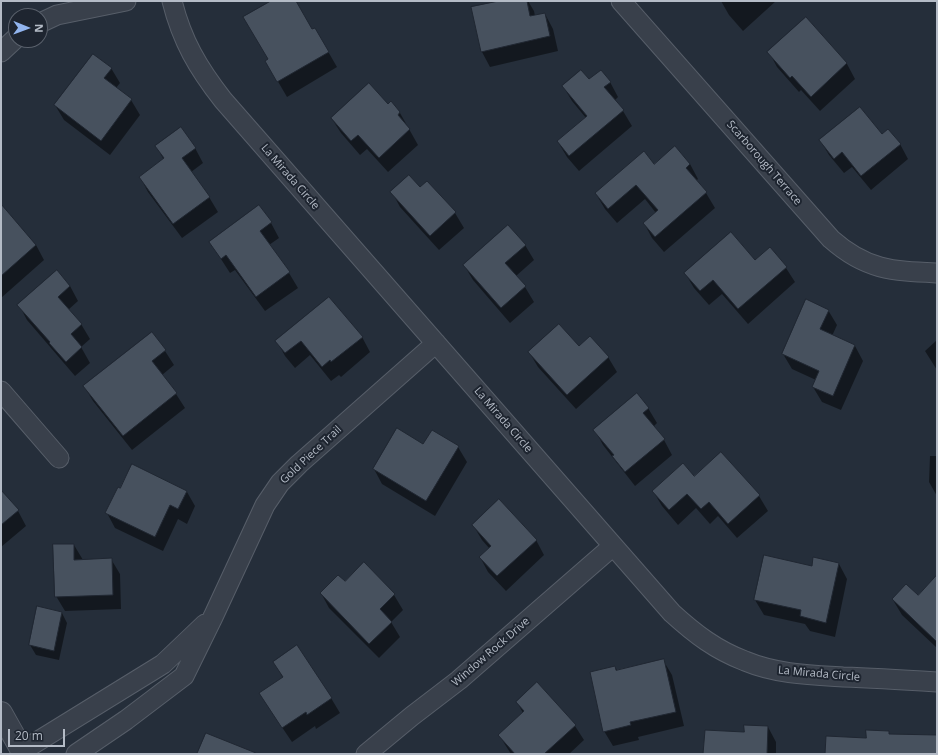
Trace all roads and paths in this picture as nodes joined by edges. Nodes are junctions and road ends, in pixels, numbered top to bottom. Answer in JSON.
{"nodes":[{"id":1,"x":126,"y":1,"type":"edge"},
{"id":2,"x":172,"y":1,"type":"edge"},
{"id":3,"x":621,"y":1,"type":"edge"},
{"id":4,"x":48,"y":20,"type":"edge"},
{"id":5,"x":937,"y":273,"type":"edge"},
{"id":6,"x":436,"y":343,"type":"junction"},
{"id":7,"x":1,"y":391,"type":"edge"},
{"id":8,"x":59,"y":458,"type":"dead end"},
{"id":9,"x":613,"y":546,"type":"junction"},
{"id":10,"x":213,"y":617,"type":"junction"},
{"id":11,"x":937,"y":682,"type":"edge"},
{"id":12,"x":1,"y":713,"type":"edge"},
{"id":13,"x":22,"y":753,"type":"edge"},
{"id":14,"x":76,"y":754,"type":"edge"},
{"id":15,"x":366,"y":754,"type":"edge"}],
"edges":[{"from":1,"to":4,"type":"street"},
{"from":2,"to":6,"type":"street","name":"La Mirada Circle"},
{"from":3,"to":5,"type":"street","name":"Scarborough Terrace"},
{"from":6,"to":9,"type":"street","name":"La Mirada Circle"},
{"from":6,"to":10,"type":"street","name":"Gold Piece Trail"},
{"from":7,"to":8,"type":"street"},
{"from":9,"to":11,"type":"street","name":"La Mirada Circle"},
{"from":9,"to":15,"type":"street","name":"Window Rock Drive"},
{"from":10,"to":13,"type":"street","name":"Gold Piece Trail"},
{"from":10,"to":14,"type":"street","name":"Gold Piece Trail"},
{"from":12,"to":13,"type":"street"}]}
